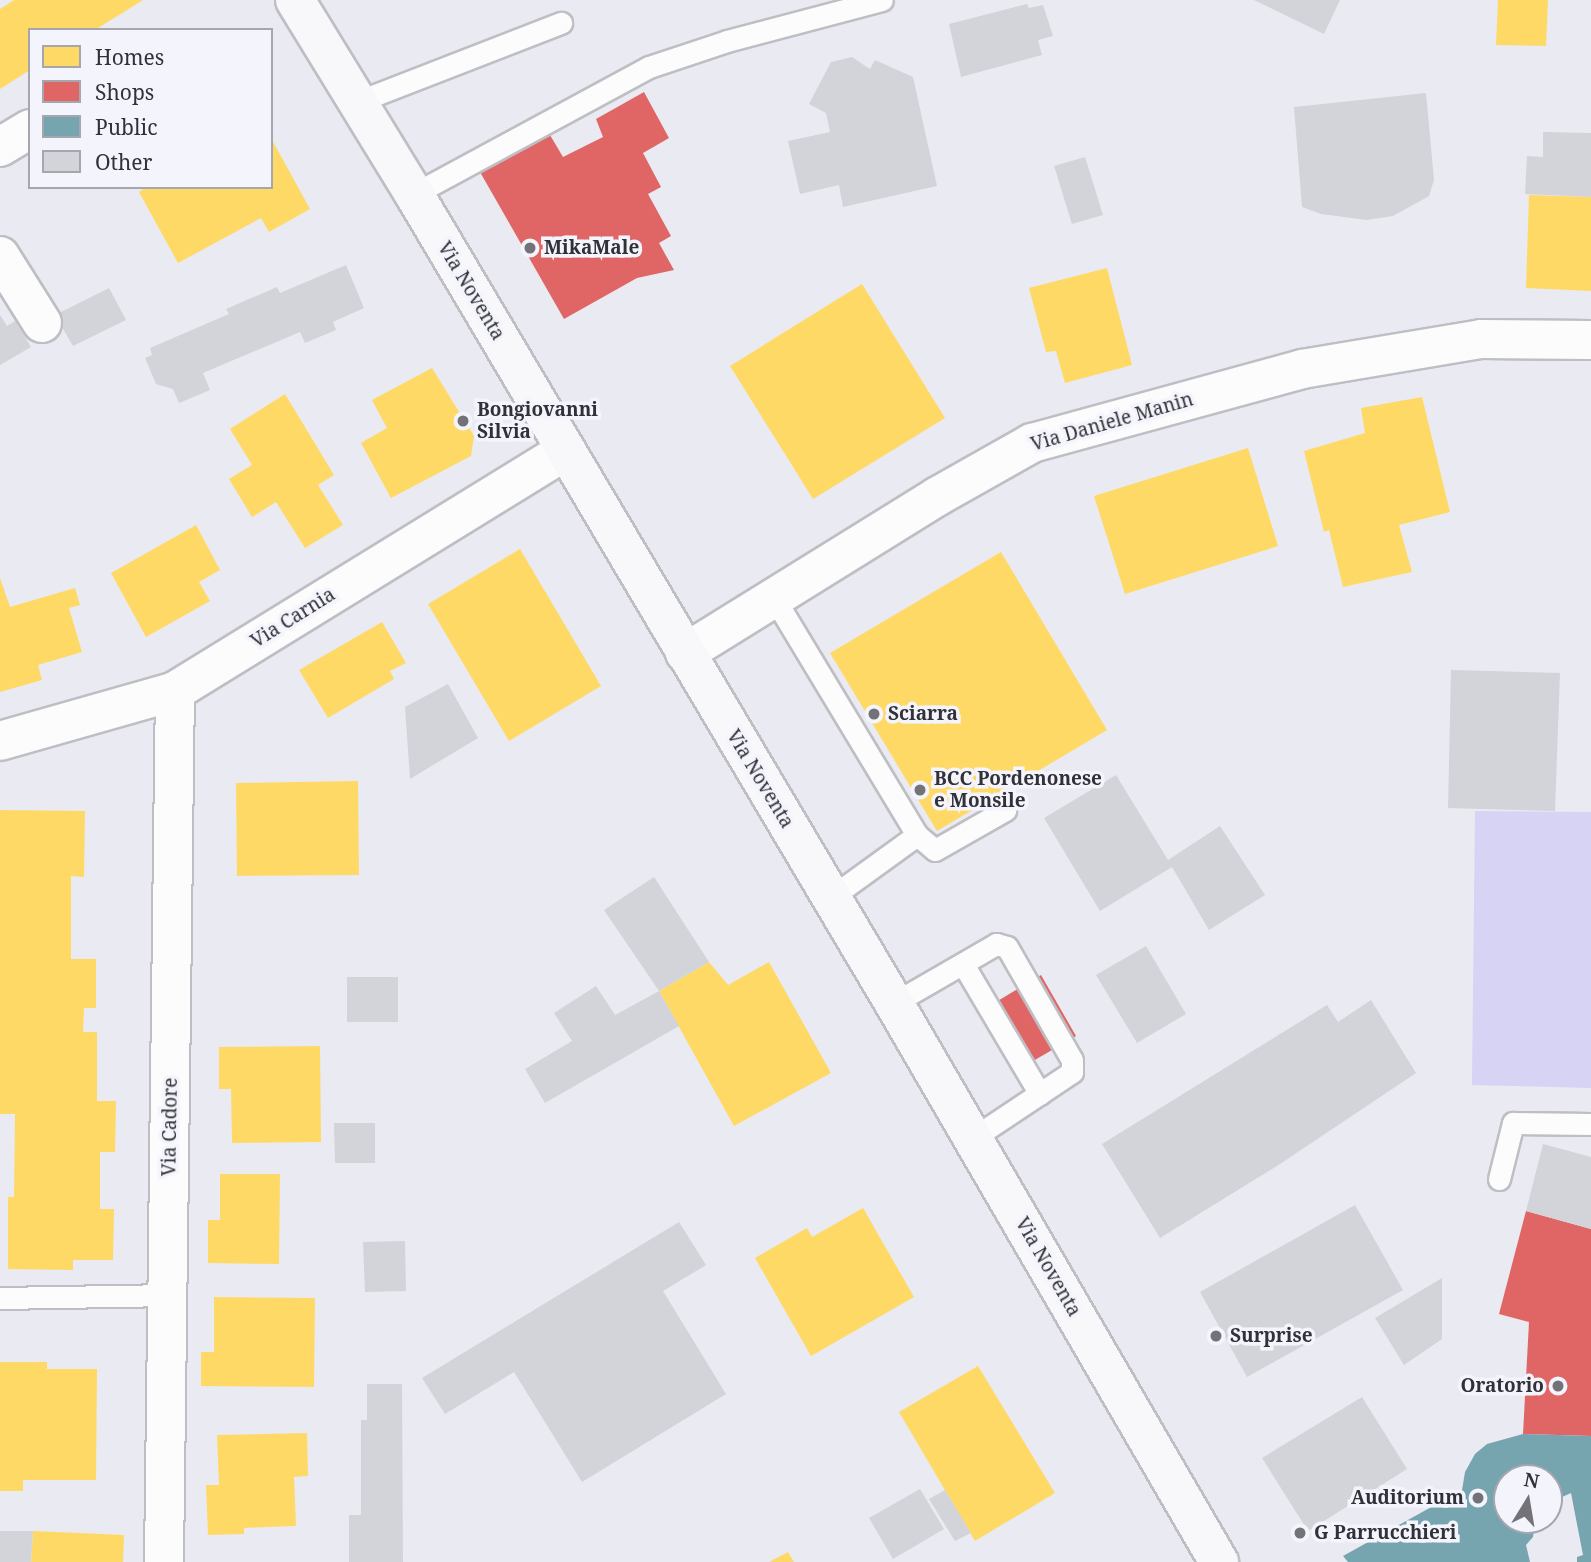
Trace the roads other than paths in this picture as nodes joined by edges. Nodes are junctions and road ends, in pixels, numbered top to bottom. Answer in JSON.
{"nodes":[{"id":1,"x":295,"y":0,"type":"edge"},
{"id":2,"x":883,"y":0,"type":"edge"},
{"id":3,"x":561,"y":23,"type":"dead end"},
{"id":4,"x":357,"y":102,"type":"junction"},
{"id":5,"x":28,"y":130,"type":"edge"},
{"id":6,"x":0,"y":147,"type":"edge"},
{"id":7,"x":414,"y":194,"type":"junction"},
{"id":8,"x":0,"y":256,"type":"edge"},
{"id":9,"x":42,"y":323,"type":"dead end"},
{"id":10,"x":1591,"y":340,"type":"edge"},
{"id":11,"x":566,"y":450,"type":"junction"},
{"id":12,"x":774,"y":598,"type":"junction"},
{"id":13,"x":685,"y":653,"type":"junction"},
{"id":14,"x":175,"y":691,"type":"junction"},
{"id":15,"x":0,"y":741,"type":"edge"},
{"id":16,"x":1005,"y":810,"type":"dead end"},
{"id":17,"x":917,"y":835,"type":"junction"},
{"id":18,"x":830,"y":898,"type":"junction"},
{"id":19,"x":963,"y":964,"type":"junction"},
{"id":20,"x":894,"y":1003,"type":"junction"},
{"id":21,"x":1040,"y":1094,"type":"junction"},
{"id":22,"x":1591,"y":1124,"type":"edge"},
{"id":23,"x":973,"y":1138,"type":"junction"},
{"id":24,"x":1499,"y":1179,"type":"dead end"},
{"id":25,"x":168,"y":1295,"type":"junction"},
{"id":26,"x":0,"y":1298,"type":"edge"},
{"id":27,"x":164,"y":1562,"type":"edge"},
{"id":28,"x":1219,"y":1562,"type":"edge"}],
"edges":[{"from":1,"to":4,"type":"street","name":"Via Noventa"},
{"from":2,"to":7,"type":"lane"},
{"from":3,"to":4,"type":"lane"},
{"from":4,"to":7,"type":"street","name":"Via Noventa"},
{"from":5,"to":6,"type":"street"},
{"from":7,"to":11,"type":"street","name":"Via Noventa"},
{"from":8,"to":9,"type":"street"},
{"from":10,"to":12,"type":"street","name":"Via Daniele Manin"},
{"from":11,"to":13,"type":"street","name":"Via Noventa"},
{"from":11,"to":14,"type":"street","name":"Via Carnia"},
{"from":12,"to":13,"type":"street","name":"Via Daniele Manin"},
{"from":12,"to":17,"type":"lane"},
{"from":13,"to":18,"type":"street","name":"Via Noventa"},
{"from":14,"to":15,"type":"street","name":"Via Carnia"},
{"from":14,"to":25,"type":"street","name":"Via Cadore"},
{"from":16,"to":17,"type":"lane"},
{"from":17,"to":18,"type":"lane"},
{"from":18,"to":20,"type":"street","name":"Via Noventa"},
{"from":19,"to":20,"type":"lane"},
{"from":19,"to":21,"type":"lane"},
{"from":19,"to":21,"type":"lane"},
{"from":20,"to":23,"type":"street","name":"Via Noventa"},
{"from":21,"to":23,"type":"lane"},
{"from":22,"to":24,"type":"lane"},
{"from":23,"to":28,"type":"street","name":"Via Noventa"},
{"from":25,"to":26,"type":"lane"},
{"from":25,"to":27,"type":"street","name":"Via Cadore"}]}
